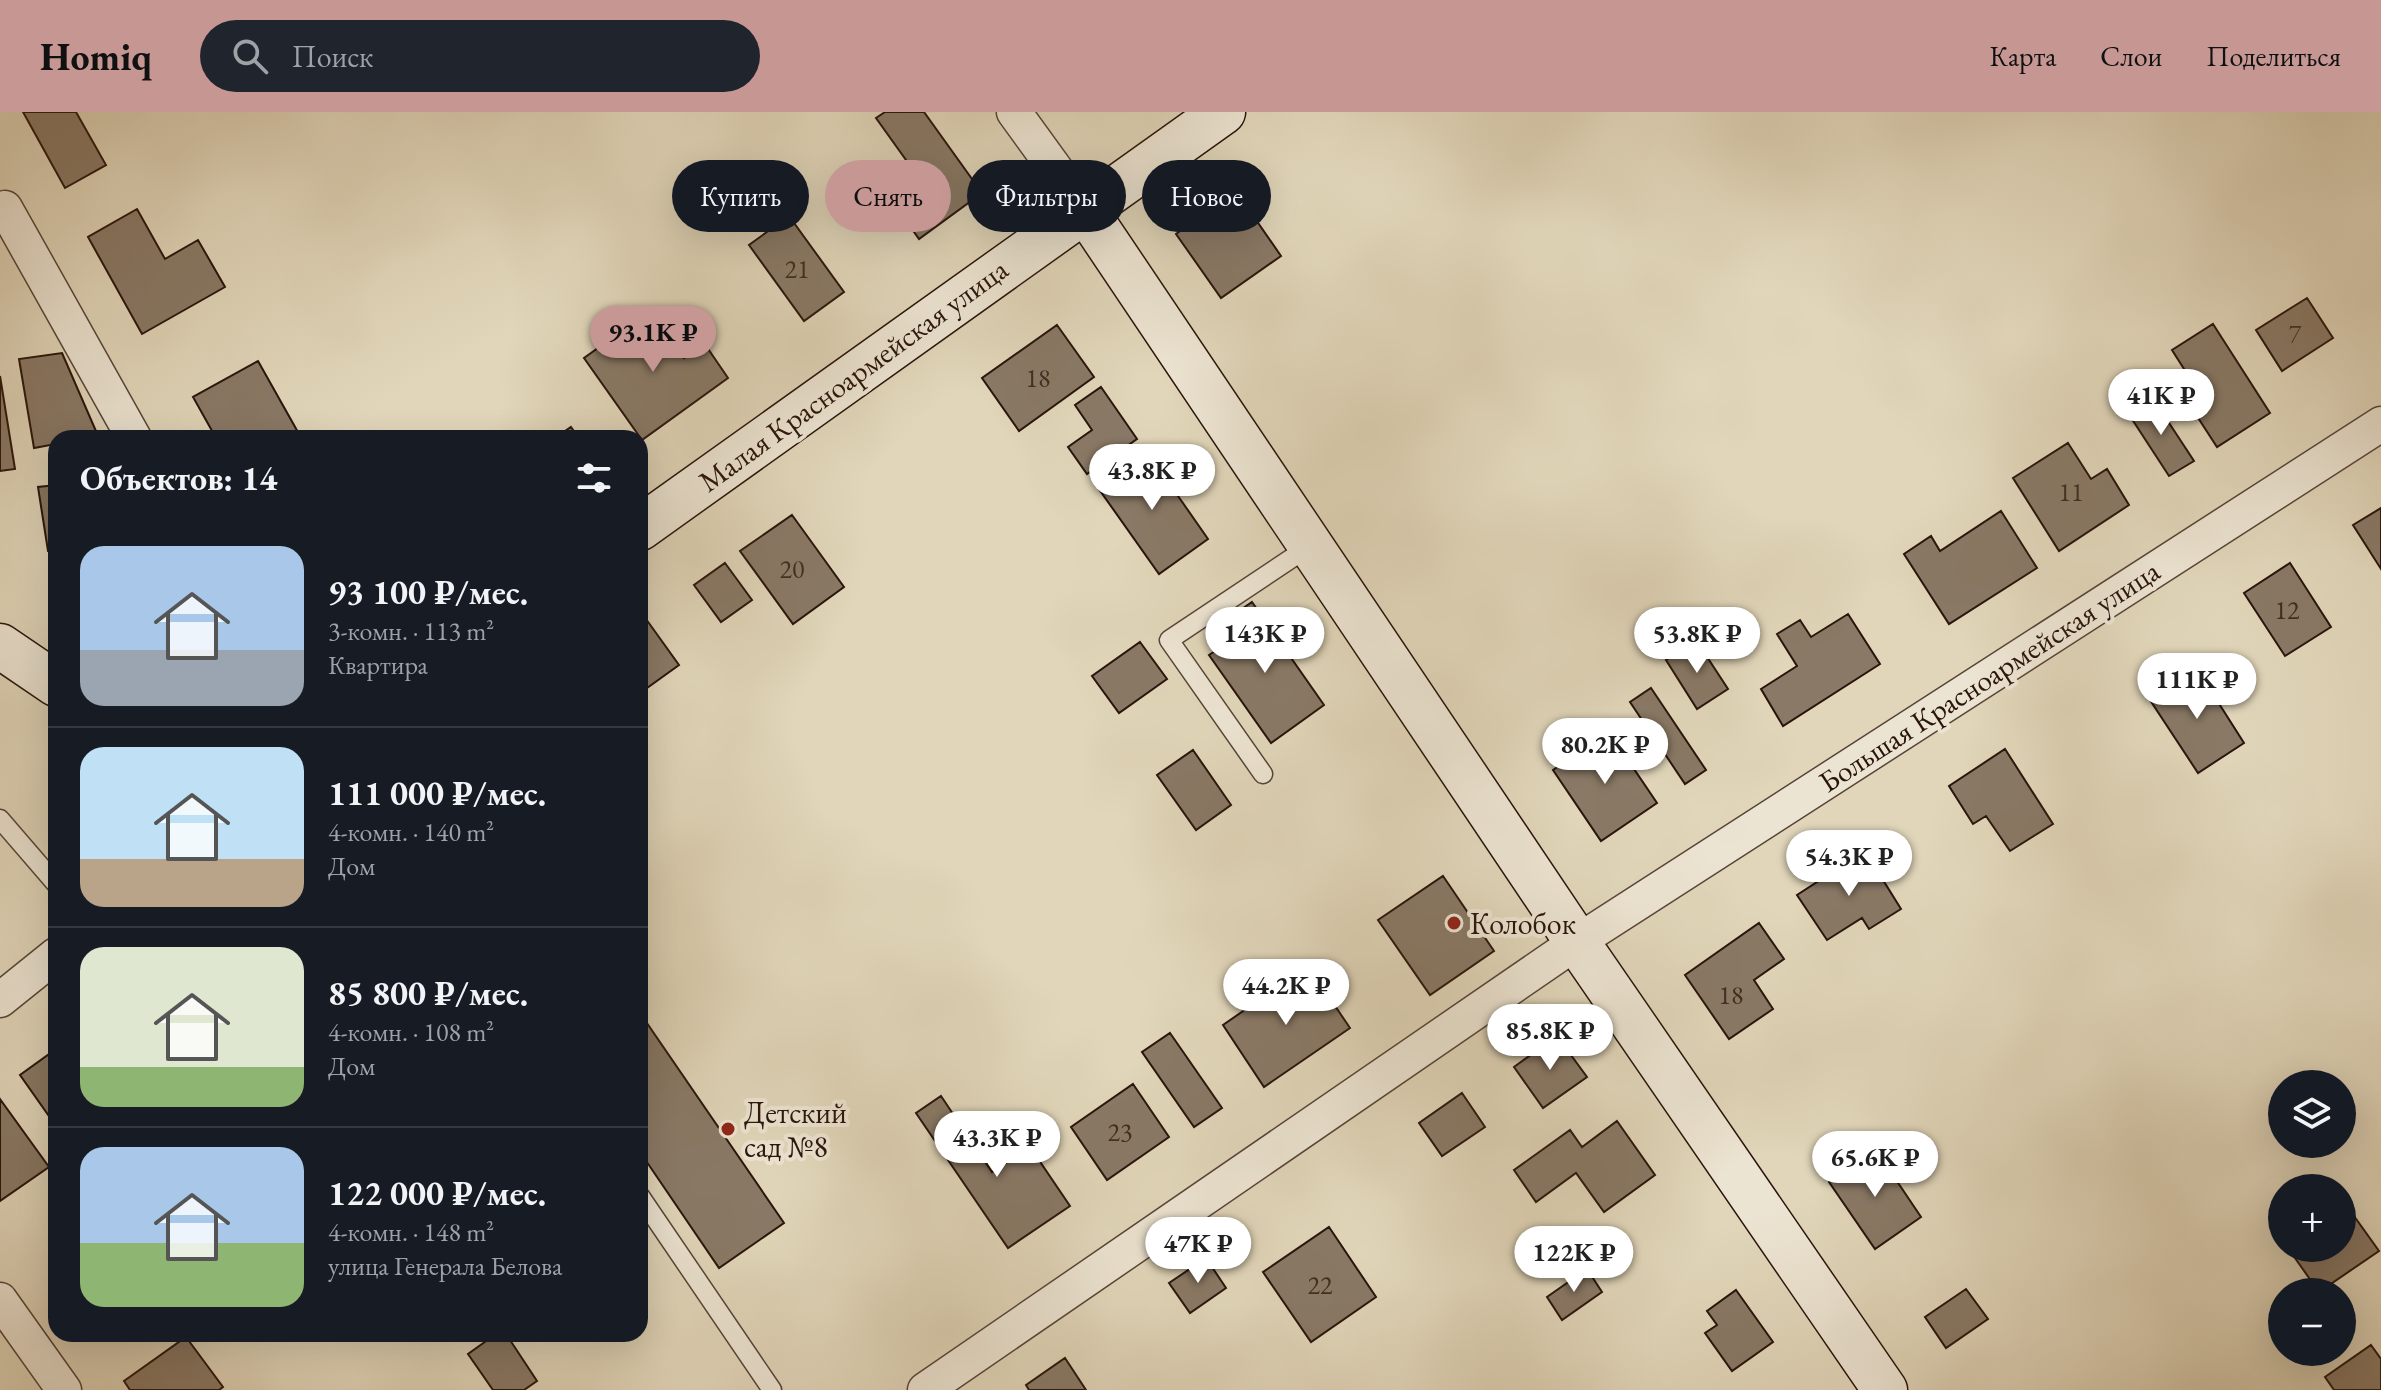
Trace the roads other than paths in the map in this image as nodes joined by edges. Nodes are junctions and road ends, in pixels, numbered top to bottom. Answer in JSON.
{"nodes":[{"id":1,"x":1014,"y":112,"type":"edge"},
{"id":2,"x":1223,"y":112,"type":"edge"},
{"id":3,"x":1049,"y":160,"type":"edge"},
{"id":4,"x":1126,"y":181,"type":"edge"},
{"id":5,"x":5,"y":208,"type":"dead end"},
{"id":6,"x":1054,"y":232,"type":"edge"},
{"id":7,"x":1100,"y":232,"type":"edge"},
{"id":8,"x":2381,"y":424,"type":"edge"},
{"id":9,"x":130,"y":430,"type":"edge"},
{"id":10,"x":648,"y":522,"type":"edge"},
{"id":11,"x":1310,"y":546,"type":"junction"},
{"id":12,"x":0,"y":646,"type":"edge"},
{"id":13,"x":48,"y":679,"type":"edge"},
{"id":14,"x":1263,"y":774,"type":"dead end"},
{"id":15,"x":0,"y":819,"type":"edge"},
{"id":16,"x":48,"y":875,"type":"edge"},
{"id":17,"x":1577,"y":942,"type":"junction"},
{"id":18,"x":48,"y":961,"type":"edge"},
{"id":19,"x":0,"y":1000,"type":"edge"},
{"id":20,"x":648,"y":1208,"type":"edge"},
{"id":21,"x":0,"y":1300,"type":"edge"},
{"id":22,"x":64,"y":1390,"type":"edge"},
{"id":23,"x":772,"y":1390,"type":"edge"},
{"id":24,"x":925,"y":1390,"type":"edge"},
{"id":25,"x":1885,"y":1390,"type":"edge"}],
"edges":[{"from":1,"to":3,"type":"street"},
{"from":2,"to":4,"type":"main road","name":"Малая Красноармейская улица"},
{"from":5,"to":9,"type":"street"},
{"from":6,"to":10,"type":"main road","name":"Малая Красноармейская улица"},
{"from":7,"to":11,"type":"main road"},
{"from":8,"to":17,"type":"street","name":"Большая Красноармейская улица"},
{"from":11,"to":14,"type":"lane"},
{"from":11,"to":17,"type":"main road"},
{"from":12,"to":13,"type":"main road"},
{"from":15,"to":16,"type":"lane"},
{"from":17,"to":24,"type":"street","name":"Большая Красноармейская улица"},
{"from":17,"to":25,"type":"main road"},
{"from":18,"to":19,"type":"street"},
{"from":20,"to":23,"type":"lane"},
{"from":21,"to":22,"type":"street"}]}
